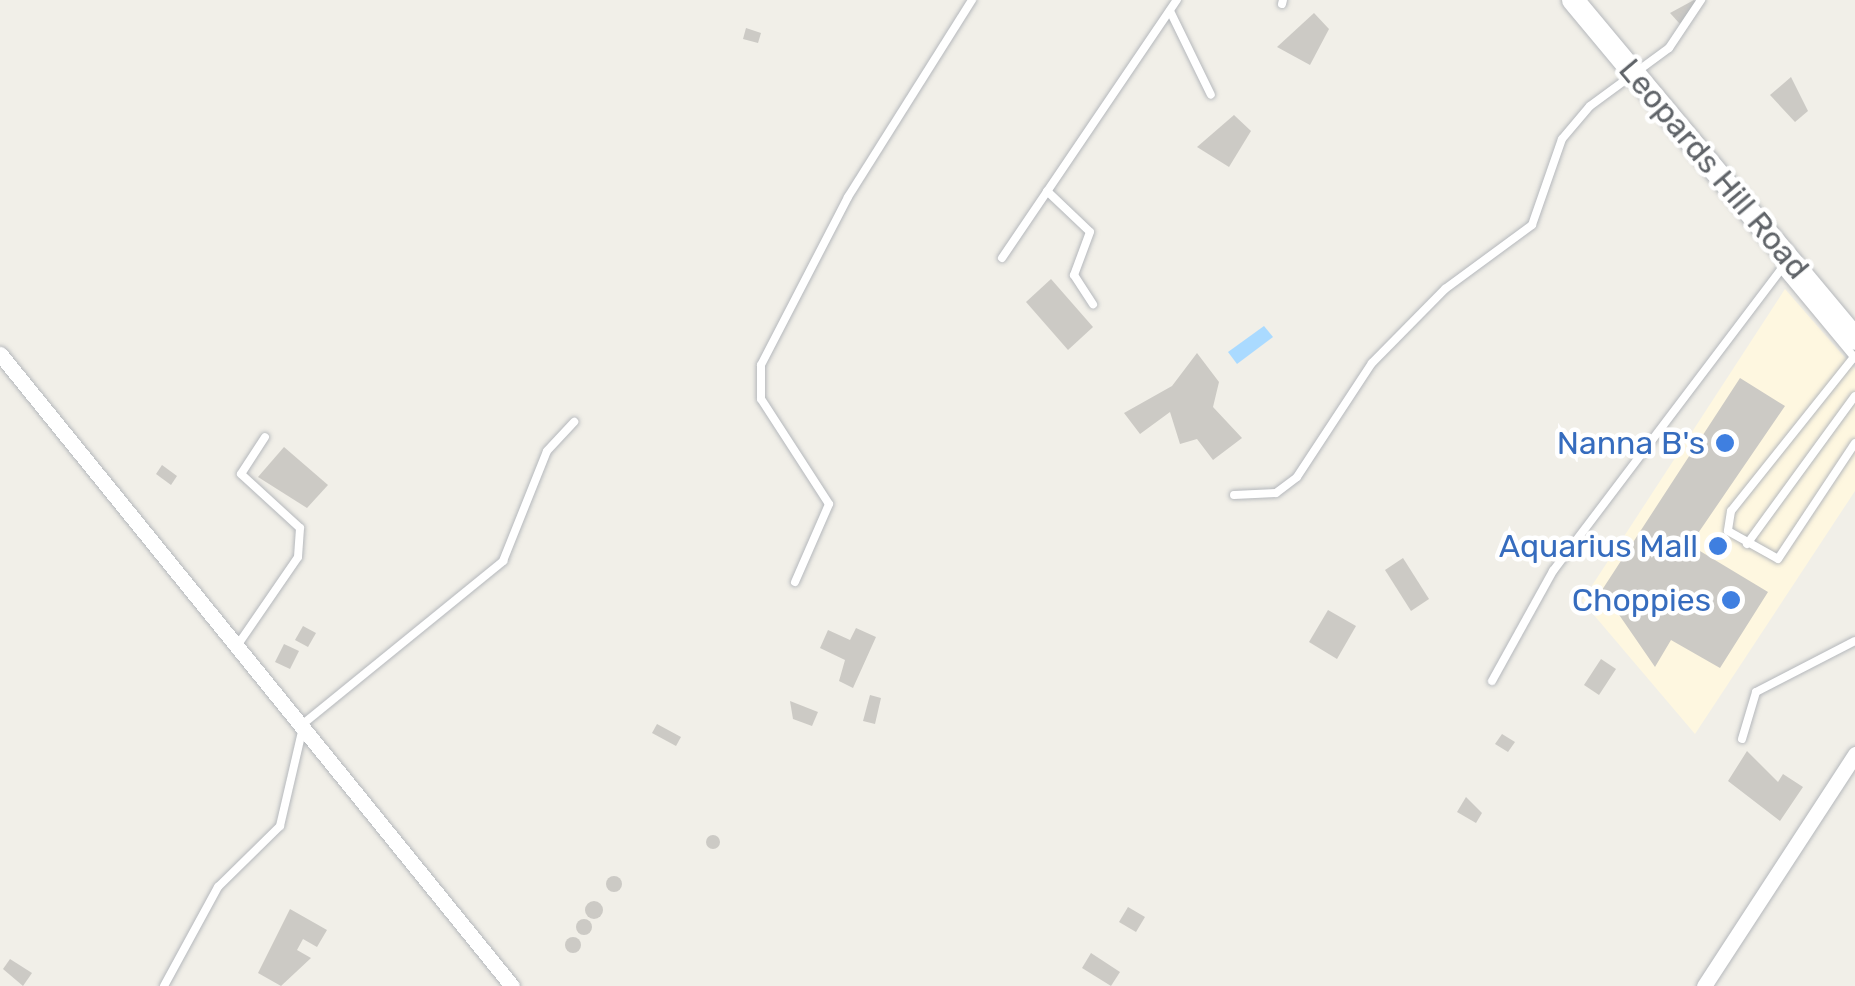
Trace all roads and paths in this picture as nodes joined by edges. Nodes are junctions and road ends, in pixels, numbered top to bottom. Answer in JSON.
{"nodes":[{"id":1,"x":972,"y":0,"type":"edge"},
{"id":2,"x":1177,"y":0,"type":"edge"},
{"id":3,"x":1573,"y":0,"type":"edge"},
{"id":4,"x":1700,"y":0,"type":"edge"},
{"id":5,"x":1170,"y":10,"type":"junction"},
{"id":6,"x":1634,"y":73,"type":"junction"},
{"id":7,"x":1211,"y":94,"type":"dead end"},
{"id":8,"x":1047,"y":191,"type":"junction"},
{"id":9,"x":1002,"y":258,"type":"dead end"},
{"id":10,"x":1785,"y":264,"type":"junction"},
{"id":11,"x":1093,"y":304,"type":"dead end"},
{"id":12,"x":1855,"y":338,"type":"edge"},
{"id":13,"x":0,"y":354,"type":"edge"},
{"id":14,"x":1855,"y":357,"type":"edge"},
{"id":15,"x":1855,"y":396,"type":"edge"},
{"id":16,"x":574,"y":422,"type":"dead end"},
{"id":17,"x":265,"y":437,"type":"dead end"},
{"id":18,"x":1855,"y":443,"type":"edge"},
{"id":19,"x":1234,"y":496,"type":"dead end"},
{"id":20,"x":1747,"y":544,"type":"junction"},
{"id":21,"x":794,"y":582,"type":"dead end"},
{"id":22,"x":1855,"y":641,"type":"edge"},
{"id":23,"x":239,"y":643,"type":"junction"},
{"id":24,"x":1492,"y":681,"type":"dead end"},
{"id":25,"x":304,"y":723,"type":"junction"},
{"id":26,"x":1742,"y":738,"type":"dead end"},
{"id":27,"x":1855,"y":754,"type":"edge"},
{"id":28,"x":164,"y":986,"type":"edge"},
{"id":29,"x":512,"y":986,"type":"edge"},
{"id":30,"x":1704,"y":986,"type":"edge"}],
"edges":[{"from":1,"to":21,"type":"lane"},
{"from":2,"to":5,"type":"lane"},
{"from":3,"to":6,"type":"main road","name":"Leopards Hill Road"},
{"from":4,"to":6,"type":"lane"},
{"from":5,"to":7,"type":"lane"},
{"from":5,"to":8,"type":"lane"},
{"from":6,"to":10,"type":"main road","name":"Leopards Hill Road"},
{"from":6,"to":19,"type":"lane"},
{"from":8,"to":9,"type":"lane"},
{"from":8,"to":11,"type":"lane"},
{"from":10,"to":12,"type":"main road","name":"Leopards Hill Road"},
{"from":10,"to":14,"type":"lane"},
{"from":10,"to":24,"type":"lane"},
{"from":13,"to":23,"type":"street"},
{"from":14,"to":20,"type":"lane"},
{"from":15,"to":20,"type":"lane"},
{"from":16,"to":25,"type":"lane"},
{"from":17,"to":23,"type":"lane"},
{"from":18,"to":20,"type":"lane"},
{"from":22,"to":26,"type":"lane"},
{"from":23,"to":25,"type":"street"},
{"from":25,"to":28,"type":"lane"},
{"from":25,"to":29,"type":"street"},
{"from":27,"to":30,"type":"street"}]}
